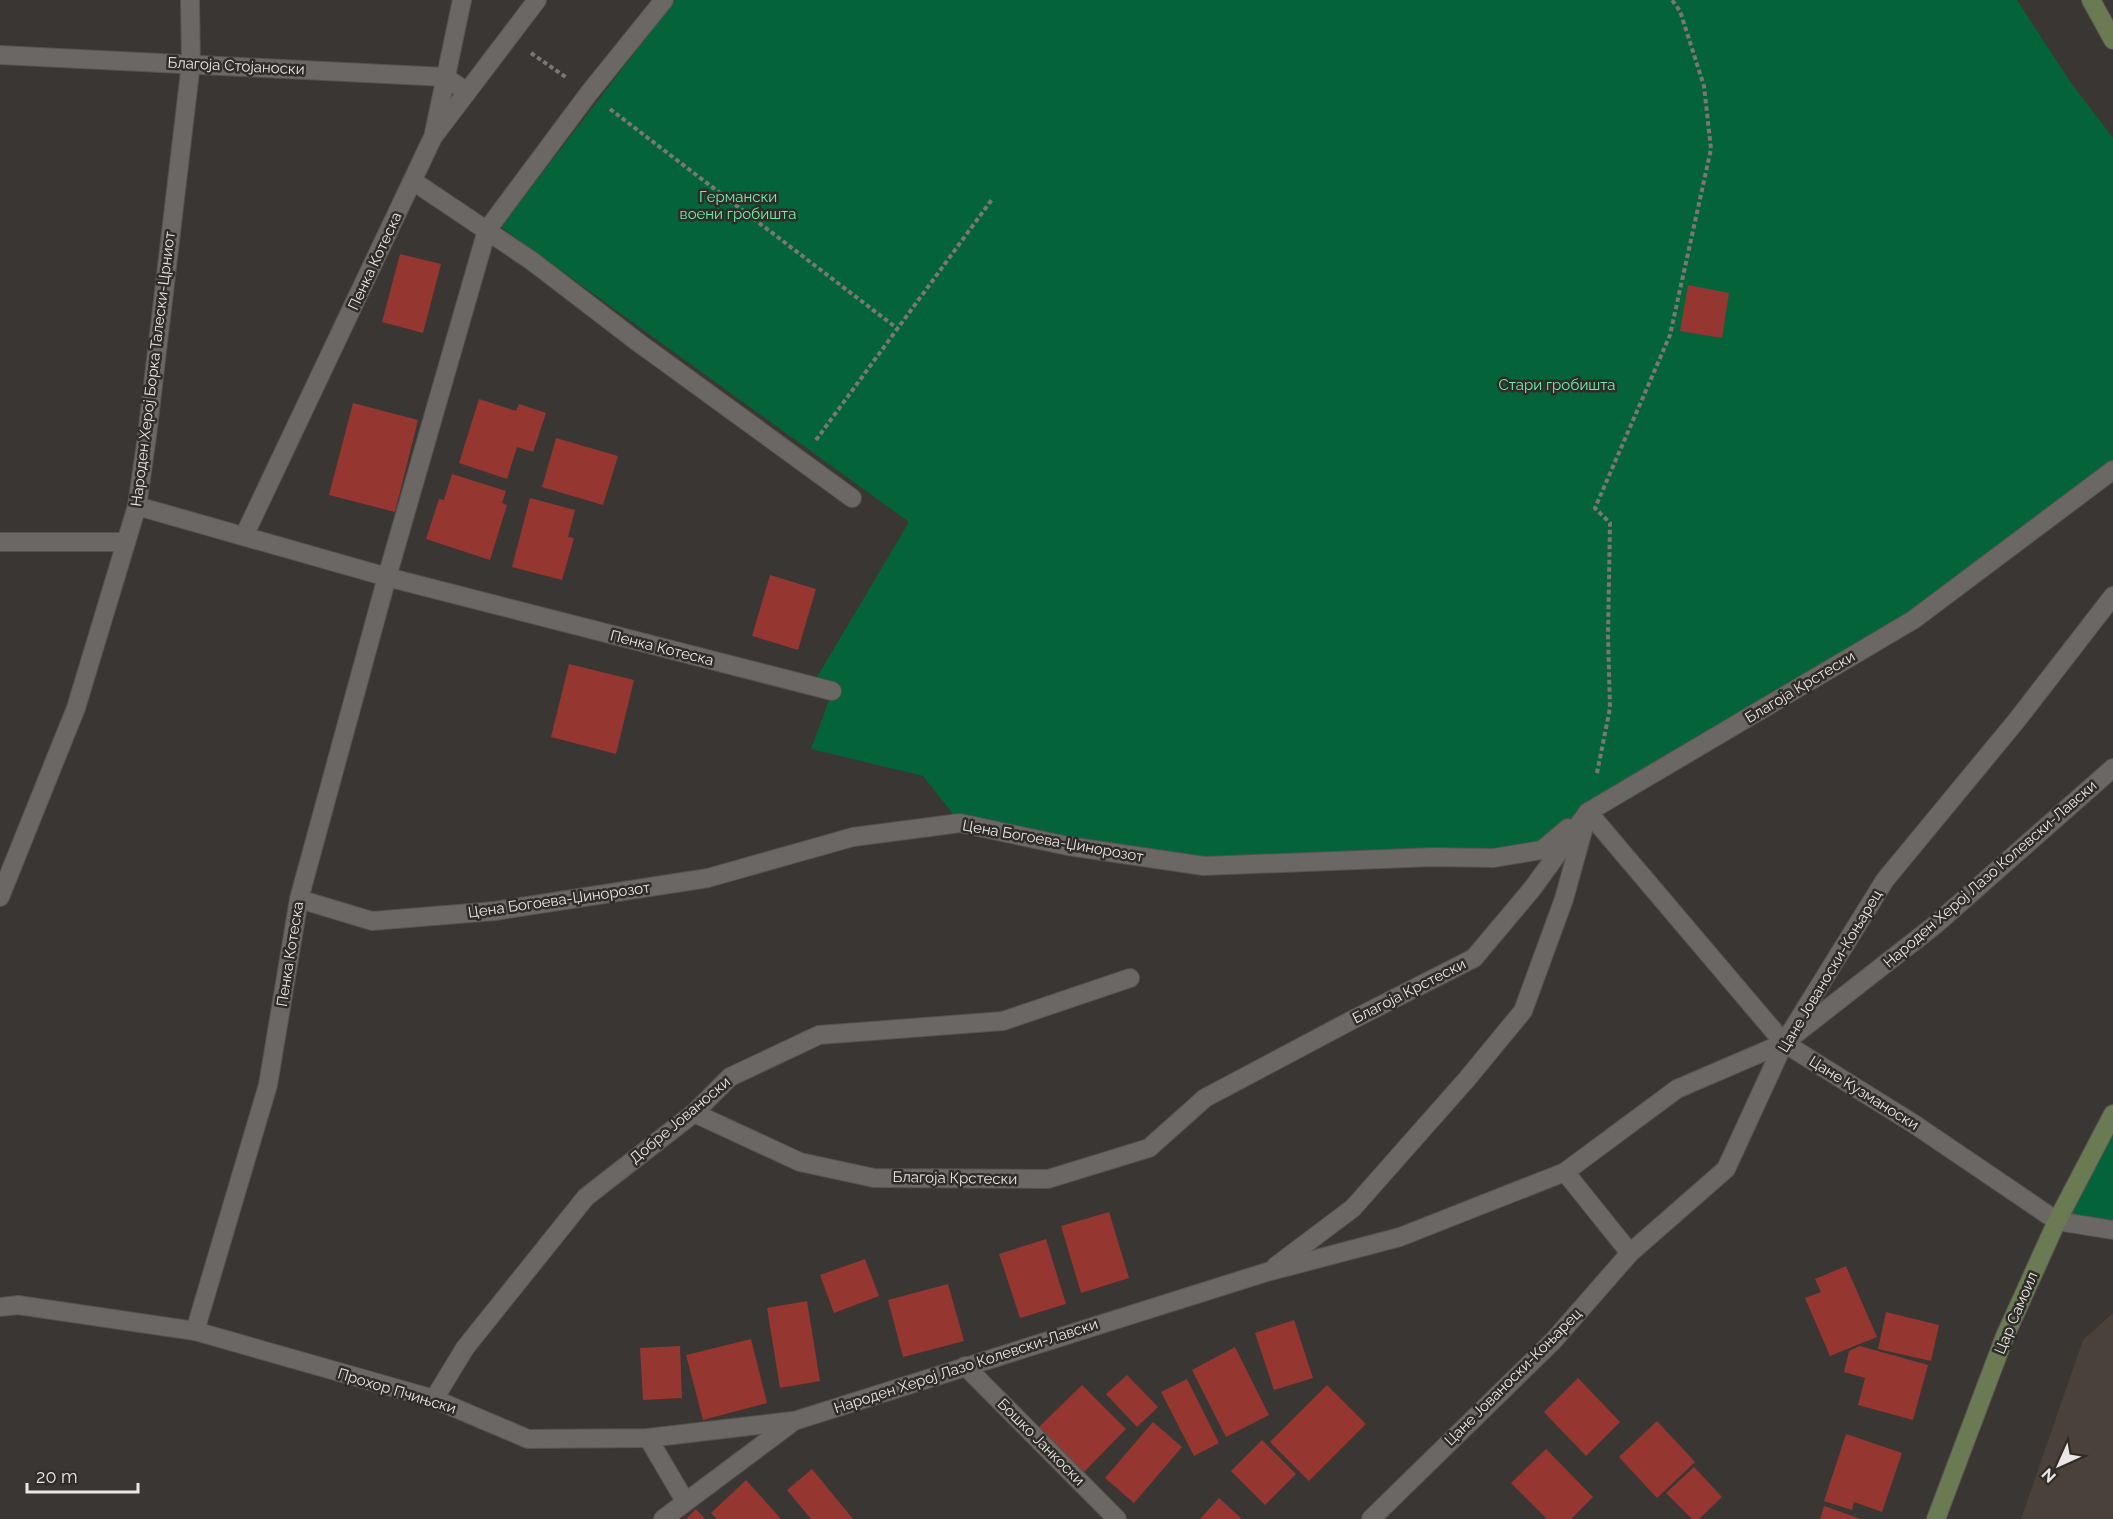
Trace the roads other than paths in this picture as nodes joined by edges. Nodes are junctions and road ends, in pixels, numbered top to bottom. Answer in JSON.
{"nodes":[{"id":1,"x":190,"y":0,"type":"edge"},
{"id":2,"x":462,"y":0,"type":"edge"},
{"id":3,"x":537,"y":0,"type":"edge"},
{"id":4,"x":664,"y":0,"type":"edge"},
{"id":5,"x":2091,"y":0,"type":"edge"},
{"id":6,"x":2113,"y":40,"type":"edge"},
{"id":7,"x":0,"y":55,"type":"edge"},
{"id":8,"x":191,"y":63,"type":"junction"},
{"id":9,"x":445,"y":77,"type":"junction"},
{"id":10,"x":467,"y":92,"type":"junction"},
{"id":11,"x":434,"y":137,"type":"junction"},
{"id":12,"x":413,"y":181,"type":"junction"},
{"id":13,"x":487,"y":230,"type":"junction"},
{"id":14,"x":2113,"y":470,"type":"edge"},
{"id":15,"x":852,"y":498,"type":"dead end"},
{"id":16,"x":137,"y":506,"type":"junction"},
{"id":17,"x":244,"y":536,"type":"junction"},
{"id":18,"x":0,"y":542,"type":"edge"},
{"id":19,"x":126,"y":542,"type":"junction"},
{"id":20,"x":387,"y":577,"type":"junction"},
{"id":21,"x":2113,"y":596,"type":"edge"},
{"id":22,"x":832,"y":692,"type":"dead end"},
{"id":23,"x":2113,"y":768,"type":"edge"},
{"id":24,"x":1588,"y":812,"type":"junction"},
{"id":25,"x":0,"y":897,"type":"edge"},
{"id":26,"x":299,"y":899,"type":"junction"},
{"id":27,"x":1130,"y":978,"type":"dead end"},
{"id":28,"x":1784,"y":1043,"type":"junction"},
{"id":29,"x":694,"y":1113,"type":"junction"},
{"id":30,"x":2113,"y":1114,"type":"edge"},
{"id":31,"x":1565,"y":1172,"type":"junction"},
{"id":32,"x":2057,"y":1221,"type":"junction"},
{"id":33,"x":2113,"y":1230,"type":"edge"},
{"id":34,"x":1630,"y":1253,"type":"junction"},
{"id":35,"x":1268,"y":1272,"type":"junction"},
{"id":36,"x":0,"y":1307,"type":"edge"},
{"id":37,"x":195,"y":1331,"type":"junction"},
{"id":38,"x":965,"y":1366,"type":"junction"},
{"id":39,"x":434,"y":1399,"type":"junction"},
{"id":40,"x":794,"y":1421,"type":"junction"},
{"id":41,"x":648,"y":1438,"type":"junction"},
{"id":42,"x":685,"y":1501,"type":"junction"},
{"id":43,"x":663,"y":1519,"type":"edge"},
{"id":44,"x":1117,"y":1519,"type":"edge"},
{"id":45,"x":1371,"y":1519,"type":"edge"},
{"id":46,"x":1936,"y":1519,"type":"edge"}],
"edges":[{"from":1,"to":8,"type":"street","name":"Народен Херој Борка Талески-Црниот"},
{"from":2,"to":9,"type":"street","name":"Пенка Котеска"},
{"from":3,"to":10,"type":"street","name":"Пенка Котеска"},
{"from":4,"to":13,"type":"street","name":"Пенка Котеска"},
{"from":5,"to":6,"type":"street"},
{"from":7,"to":8,"type":"street","name":"Благоја Стојаноски"},
{"from":8,"to":9,"type":"street","name":"Благоја Стојаноски"},
{"from":8,"to":16,"type":"street","name":"Народен Херој Борка Талески-Црниот"},
{"from":9,"to":10,"type":"street"},
{"from":9,"to":11,"type":"street","name":"Пенка Котеска"},
{"from":10,"to":11,"type":"street","name":"Пенка Котеска"},
{"from":11,"to":12,"type":"street","name":"Пенка Котеска"},
{"from":12,"to":13,"type":"street"},
{"from":12,"to":17,"type":"street","name":"Пенка Котеска"},
{"from":13,"to":15,"type":"street"},
{"from":13,"to":20,"type":"street","name":"Пенка Котеска"},
{"from":14,"to":24,"type":"street","name":"Благоја Крстески"},
{"from":16,"to":17,"type":"street","name":"Пенка Котеска"},
{"from":16,"to":19,"type":"street","name":"Народен Херој Борка Талески-Црниот"},
{"from":17,"to":20,"type":"street","name":"Пенка Котеска"},
{"from":18,"to":19,"type":"street"},
{"from":19,"to":25,"type":"street","name":"Народен Херој Борка Талески-Црниот"},
{"from":20,"to":22,"type":"street","name":"Пенка Котеска"},
{"from":20,"to":26,"type":"street","name":"Пенка Котеска"},
{"from":21,"to":28,"type":"street","name":"Цане Јованоски-Коњарец"},
{"from":23,"to":28,"type":"street","name":"Народен Херој Лазо Колевски-Лавски"},
{"from":24,"to":26,"type":"street","name":"Цена Богоева-Џинорозот"},
{"from":24,"to":28,"type":"street","name":"Цане Кузманоски"},
{"from":24,"to":29,"type":"street","name":"Благоја Крстески"},
{"from":24,"to":35,"type":"street","name":"Народен Херој Лазо Колевски-Лавски"},
{"from":26,"to":37,"type":"street","name":"Пенка Котеска"},
{"from":27,"to":29,"type":"street","name":"Добре Јованоски"},
{"from":28,"to":31,"type":"street","name":"Народен Херој Лазо Колевски-Лавски"},
{"from":28,"to":32,"type":"street","name":"Цане Кузманоски"},
{"from":28,"to":34,"type":"street","name":"Цане Јованоски-Коњарец"},
{"from":29,"to":39,"type":"street","name":"Добре Јованоски"},
{"from":30,"to":32,"type":"street","name":"Цар Самоил"},
{"from":31,"to":34,"type":"street"},
{"from":31,"to":35,"type":"street","name":"Народен Херој Лазо Колевски-Лавски"},
{"from":32,"to":33,"type":"street","name":"Цане Кузманоски"},
{"from":32,"to":46,"type":"street","name":"Цар Самоил"},
{"from":34,"to":45,"type":"street","name":"Цане Јованоски-Коњарец"},
{"from":35,"to":38,"type":"street","name":"Народен Херој Лазо Колевски-Лавски"},
{"from":36,"to":37,"type":"street","name":"Прохор Пчињски"},
{"from":37,"to":39,"type":"street","name":"Прохор Пчињски"},
{"from":38,"to":40,"type":"street","name":"Народен Херој Лазо Колевски-Лавски"},
{"from":38,"to":44,"type":"street","name":"Бошко Јанкоски"},
{"from":39,"to":41,"type":"street","name":"Прохор Пчињски"},
{"from":40,"to":41,"type":"street","name":"Прохор Пчињски"},
{"from":40,"to":42,"type":"street","name":"Народен Херој Лазо Колевски-Лавски"},
{"from":41,"to":42,"type":"street"},
{"from":42,"to":43,"type":"street","name":"Народен Херој Лазо Колевски-Лавски"}]}
